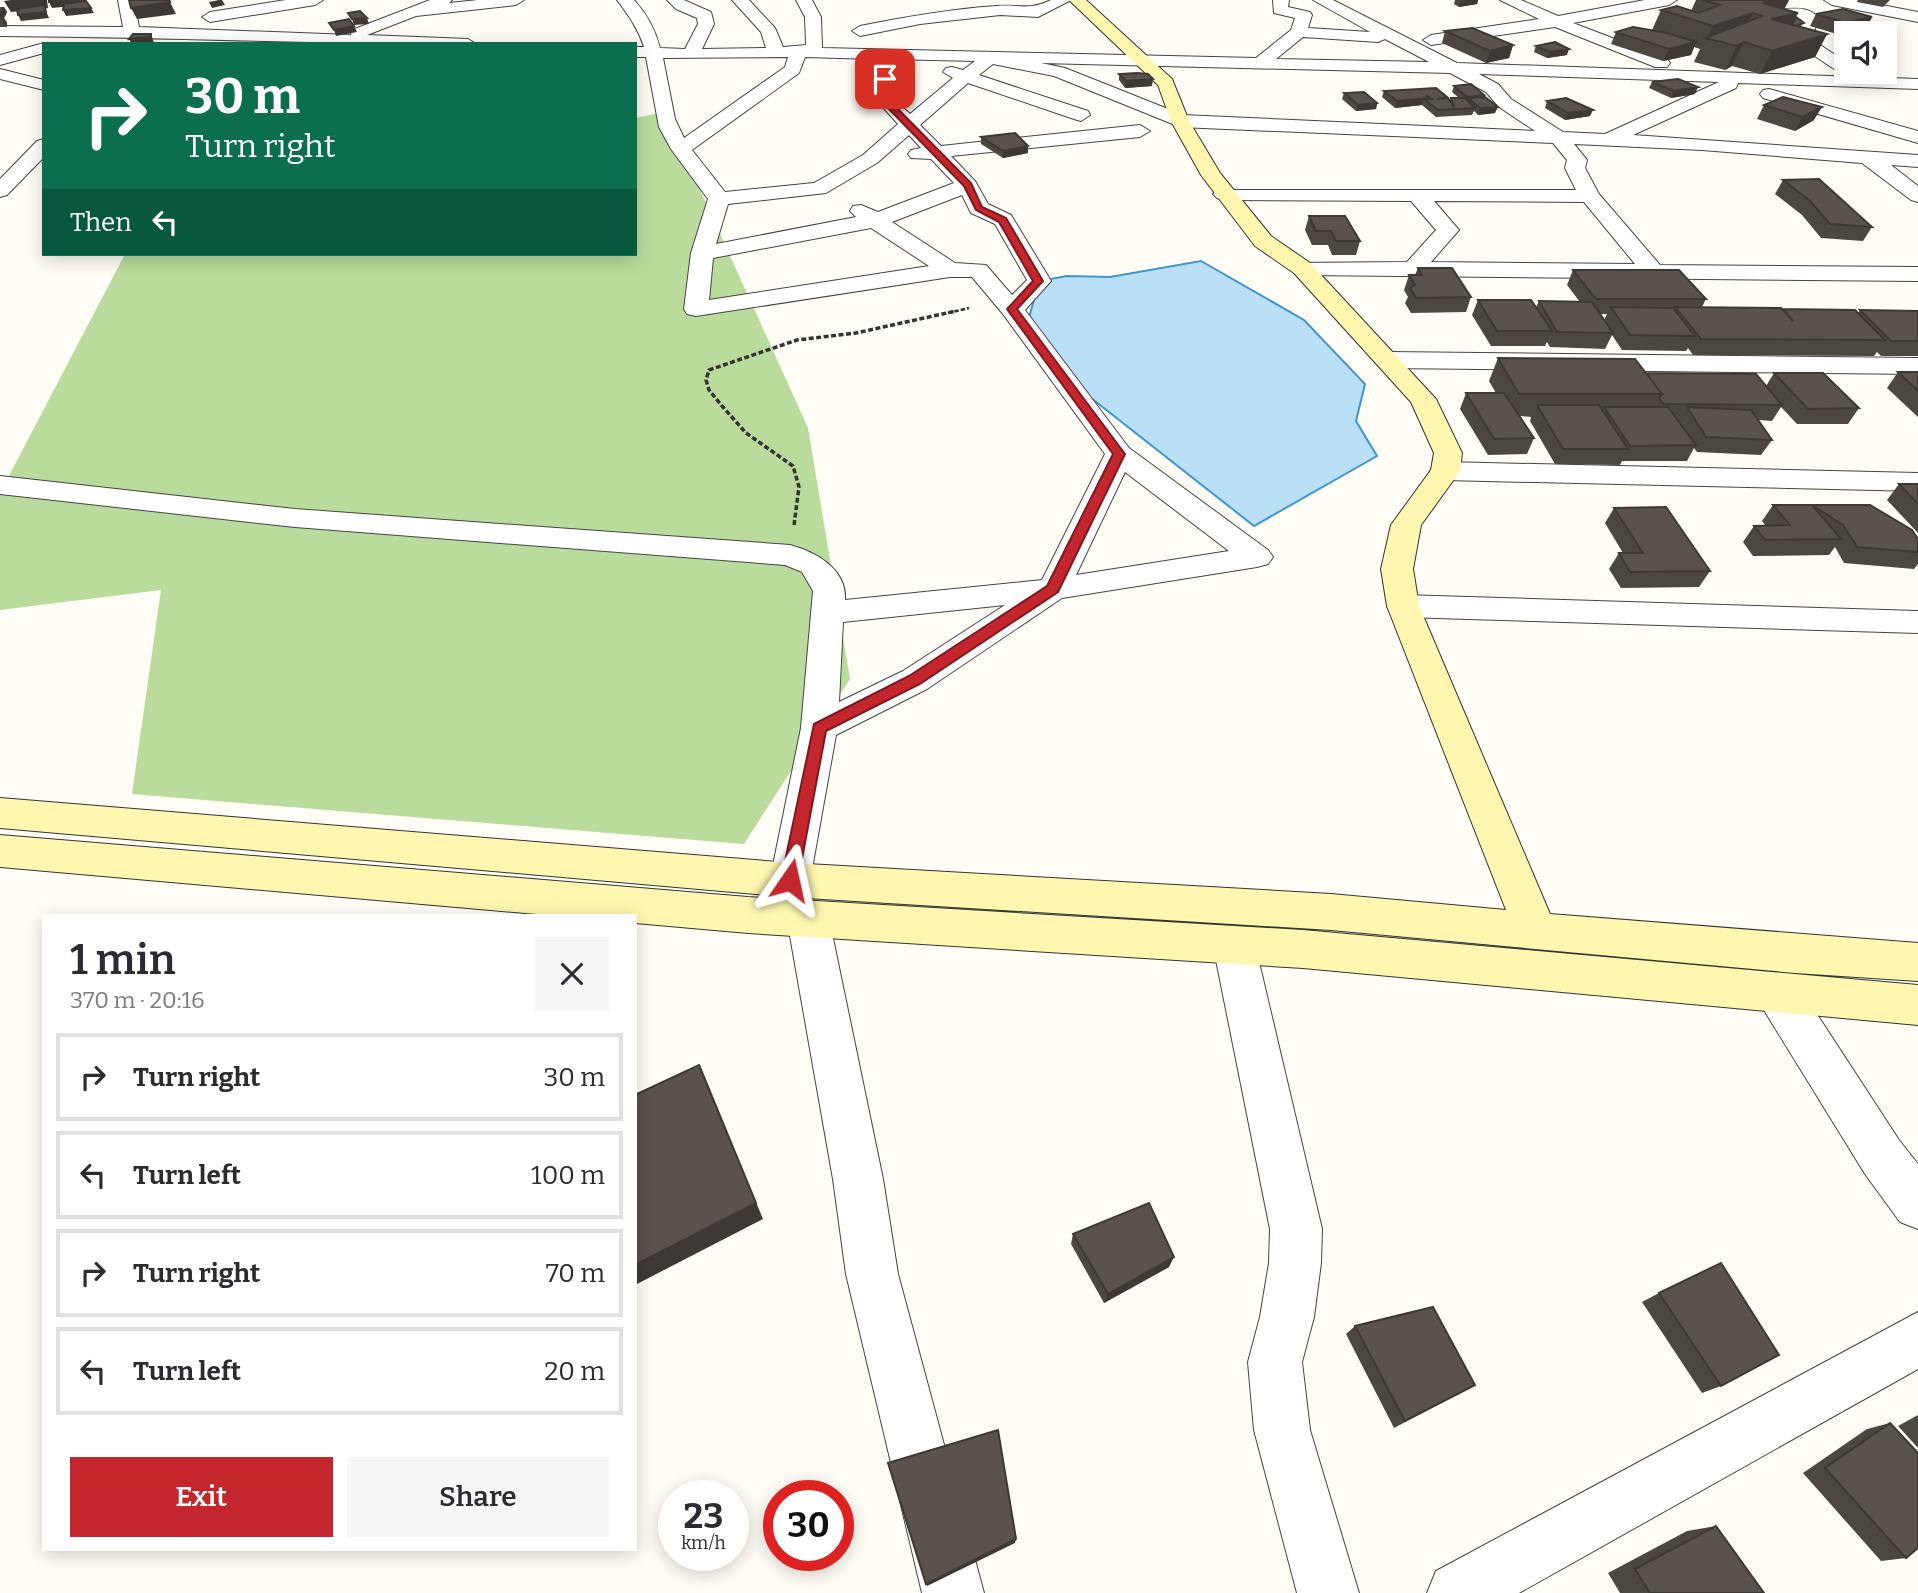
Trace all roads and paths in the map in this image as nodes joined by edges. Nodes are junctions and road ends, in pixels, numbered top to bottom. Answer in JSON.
{"nodes":[{"id":1,"x":126,"y":0,"type":"edge"},
{"id":2,"x":315,"y":0,"type":"edge"},
{"id":3,"x":444,"y":0,"type":"edge"},
{"id":4,"x":516,"y":0,"type":"edge"},
{"id":5,"x":625,"y":0,"type":"edge"},
{"id":6,"x":675,"y":0,"type":"edge"},
{"id":7,"x":740,"y":0,"type":"edge"},
{"id":8,"x":804,"y":0,"type":"edge"},
{"id":9,"x":1004,"y":0,"type":"edge"},
{"id":10,"x":1063,"y":0,"type":"edge"},
{"id":11,"x":1077,"y":0,"type":"edge"},
{"id":12,"x":1281,"y":0,"type":"edge"},
{"id":13,"x":1321,"y":0,"type":"edge"},
{"id":14,"x":1670,"y":0,"type":"edge"},
{"id":15,"x":1724,"y":0,"type":"edge"},
{"id":16,"x":1832,"y":0,"type":"edge"},
{"id":17,"x":1883,"y":0,"type":"edge"},
{"id":18,"x":1514,"y":2,"type":"edge"},
{"id":19,"x":1021,"y":11,"type":"junction"},
{"id":20,"x":411,"y":12,"type":"junction"},
{"id":21,"x":1914,"y":13,"type":"edge"},
{"id":22,"x":866,"y":14,"type":"dead end"},
{"id":23,"x":1554,"y":22,"type":"junction"},
{"id":24,"x":1897,"y":28,"type":"edge"},
{"id":25,"x":131,"y":29,"type":"junction"},
{"id":26,"x":1513,"y":29,"type":"junction"},
{"id":27,"x":5,"y":31,"type":"edge"},
{"id":28,"x":860,"y":31,"type":"dead end"},
{"id":29,"x":106,"y":32,"type":"junction"},
{"id":30,"x":1299,"y":32,"type":"junction"},
{"id":31,"x":191,"y":39,"type":"edge"},
{"id":32,"x":240,"y":40,"type":"edge"},
{"id":33,"x":1399,"y":41,"type":"junction"},
{"id":34,"x":68,"y":42,"type":"edge"},
{"id":35,"x":335,"y":42,"type":"edge"},
{"id":36,"x":42,"y":48,"type":"edge"},
{"id":37,"x":806,"y":50,"type":"junction"},
{"id":38,"x":644,"y":52,"type":"edge"},
{"id":39,"x":776,"y":53,"type":"junction"},
{"id":40,"x":691,"y":54,"type":"junction"},
{"id":41,"x":1834,"y":54,"type":"edge"},
{"id":42,"x":4,"y":55,"type":"edge"},
{"id":43,"x":882,"y":55,"type":"junction"},
{"id":44,"x":904,"y":56,"type":"junction"},
{"id":45,"x":990,"y":58,"type":"junction"},
{"id":46,"x":1834,"y":58,"type":"edge"},
{"id":47,"x":1142,"y":61,"type":"junction"},
{"id":48,"x":1259,"y":64,"type":"junction"},
{"id":49,"x":1452,"y":68,"type":"junction"},
{"id":50,"x":1529,"y":70,"type":"junction"},
{"id":51,"x":42,"y":71,"type":"edge"},
{"id":52,"x":42,"y":72,"type":"edge"},
{"id":53,"x":0,"y":74,"type":"edge"},
{"id":54,"x":1834,"y":75,"type":"edge"},
{"id":55,"x":966,"y":76,"type":"junction"},
{"id":56,"x":1705,"y":76,"type":"junction"},
{"id":57,"x":1776,"y":79,"type":"junction"},
{"id":58,"x":1897,"y":81,"type":"edge"},
{"id":59,"x":1731,"y":83,"type":"junction"},
{"id":60,"x":42,"y":84,"type":"edge"},
{"id":61,"x":1865,"y":84,"type":"edge"},
{"id":62,"x":1918,"y":84,"type":"edge"},
{"id":63,"x":1081,"y":115,"type":"dead end"},
{"id":64,"x":1180,"y":121,"type":"junction"},
{"id":65,"x":909,"y":125,"type":"junction"},
{"id":66,"x":1140,"y":131,"type":"dead end"},
{"id":67,"x":1913,"y":132,"type":"edge"},
{"id":68,"x":1559,"y":138,"type":"junction"},
{"id":69,"x":1608,"y":140,"type":"junction"},
{"id":70,"x":42,"y":147,"type":"edge"},
{"id":71,"x":681,"y":149,"type":"junction"},
{"id":72,"x":934,"y":152,"type":"junction"},
{"id":73,"x":1869,"y":158,"type":"junction"},
{"id":74,"x":870,"y":159,"type":"junction"},
{"id":75,"x":1918,"y":159,"type":"edge"},
{"id":76,"x":42,"y":174,"type":"edge"},
{"id":77,"x":968,"y":185,"type":"junction"},
{"id":78,"x":819,"y":189,"type":"junction"},
{"id":79,"x":0,"y":192,"type":"edge"},
{"id":80,"x":1224,"y":194,"type":"junction"},
{"id":81,"x":1417,"y":195,"type":"junction"},
{"id":82,"x":1496,"y":196,"type":"junction"},
{"id":83,"x":1590,"y":196,"type":"junction"},
{"id":84,"x":1918,"y":196,"type":"edge"},
{"id":85,"x":719,"y":199,"type":"junction"},
{"id":86,"x":877,"y":220,"type":"junction"},
{"id":87,"x":1448,"y":230,"type":"junction"},
{"id":88,"x":702,"y":253,"type":"junction"},
{"id":89,"x":1302,"y":268,"type":"junction"},
{"id":90,"x":1413,"y":269,"type":"junction"},
{"id":91,"x":950,"y":270,"type":"junction"},
{"id":92,"x":1654,"y":272,"type":"junction"},
{"id":93,"x":1918,"y":274,"type":"edge"},
{"id":94,"x":1012,"y":309,"type":"junction"},
{"id":95,"x":1388,"y":360,"type":"junction"},
{"id":96,"x":1918,"y":366,"type":"edge"},
{"id":97,"x":1119,"y":454,"type":"junction"},
{"id":98,"x":1446,"y":471,"type":"junction"},
{"id":99,"x":1918,"y":482,"type":"edge"},
{"id":100,"x":0,"y":485,"type":"edge"},
{"id":101,"x":790,"y":555,"type":"junction"},
{"id":102,"x":1053,"y":589,"type":"junction"},
{"id":103,"x":1404,"y":606,"type":"junction"},
{"id":104,"x":827,"y":613,"type":"junction"},
{"id":105,"x":1918,"y":622,"type":"edge"},
{"id":106,"x":819,"y":728,"type":"junction"},
{"id":107,"x":0,"y":813,"type":"edge"},
{"id":108,"x":0,"y":851,"type":"edge"},
{"id":109,"x":799,"y":899,"type":"junction"},
{"id":110,"x":1536,"y":931,"type":"junction"},
{"id":111,"x":1234,"y":945,"type":"junction"},
{"id":112,"x":1918,"y":962,"type":"edge"},
{"id":113,"x":1777,"y":993,"type":"junction"},
{"id":114,"x":1918,"y":1006,"type":"edge"},
{"id":115,"x":1918,"y":1204,"type":"edge"},
{"id":116,"x":1918,"y":1339,"type":"edge"},
{"id":117,"x":953,"y":1593,"type":"edge"},
{"id":118,"x":1328,"y":1593,"type":"edge"},
{"id":119,"x":1458,"y":1593,"type":"edge"}],
"edges":[{"from":1,"to":25,"type":"street"},
{"from":2,"to":25,"type":"street"},
{"from":3,"to":20,"type":"street"},
{"from":4,"to":20,"type":"street"},
{"from":5,"to":38,"type":"street"},
{"from":6,"to":40,"type":"street"},
{"from":7,"to":39,"type":"street"},
{"from":8,"to":37,"type":"street"},
{"from":9,"to":19,"type":"street"},
{"from":10,"to":19,"type":"street"},
{"from":11,"to":47,"type":"street"},
{"from":12,"to":30,"type":"street"},
{"from":13,"to":33,"type":"street"},
{"from":14,"to":23,"type":"street"},
{"from":15,"to":41,"type":"street"},
{"from":16,"to":21,"type":"street"},
{"from":17,"to":21,"type":"street"},
{"from":18,"to":23,"type":"street"},
{"from":18,"to":26,"type":"street"},
{"from":19,"to":28,"type":"street"},
{"from":20,"to":35,"type":"street"},
{"from":21,"to":24,"type":"street"},
{"from":22,"to":37,"type":"street"},
{"from":23,"to":26,"type":"street"},
{"from":23,"to":56,"type":"street"},
{"from":25,"to":29,"type":"street"},
{"from":25,"to":31,"type":"street"},
{"from":26,"to":33,"type":"street"},
{"from":26,"to":50,"type":"street"},
{"from":27,"to":29,"type":"street"},
{"from":27,"to":42,"type":"street"},
{"from":29,"to":34,"type":"street"},
{"from":30,"to":33,"type":"street"},
{"from":30,"to":48,"type":"street"},
{"from":31,"to":32,"type":"street"},
{"from":32,"to":35,"type":"street"},
{"from":33,"to":49,"type":"street"},
{"from":36,"to":42,"type":"street"},
{"from":37,"to":39,"type":"street"},
{"from":37,"to":43,"type":"street"},
{"from":37,"to":71,"type":"street"},
{"from":38,"to":40,"type":"street"},
{"from":38,"to":71,"type":"street"},
{"from":39,"to":40,"type":"street"},
{"from":42,"to":51,"type":"street"},
{"from":43,"to":44,"type":"street"},
{"from":43,"to":65,"type":"street"},
{"from":44,"to":45,"type":"street"},
{"from":44,"to":55,"type":"street"},
{"from":45,"to":47,"type":"street"},
{"from":45,"to":55,"type":"street"},
{"from":45,"to":64,"type":"street"},
{"from":46,"to":57,"type":"street"},
{"from":47,"to":48,"type":"street"},
{"from":47,"to":64,"type":"street"},
{"from":48,"to":49,"type":"street"},
{"from":49,"to":50,"type":"street"},
{"from":49,"to":68,"type":"street"},
{"from":50,"to":56,"type":"street"},
{"from":52,"to":53,"type":"street"},
{"from":53,"to":60,"type":"street"},
{"from":54,"to":57,"type":"street"},
{"from":55,"to":63,"type":"street"},
{"from":55,"to":65,"type":"street"},
{"from":56,"to":57,"type":"street"},
{"from":56,"to":59,"type":"street"},
{"from":58,"to":62,"type":"street"},
{"from":59,"to":67,"type":"street"},
{"from":59,"to":69,"type":"street"},
{"from":61,"to":67,"type":"street"},
{"from":64,"to":68,"type":"street"},
{"from":64,"to":80,"type":"street"},
{"from":65,"to":72,"type":"street"},
{"from":65,"to":74,"type":"street"},
{"from":66,"to":72,"type":"street"},
{"from":67,"to":75,"type":"street"},
{"from":68,"to":69,"type":"street"},
{"from":68,"to":83,"type":"street"},
{"from":69,"to":73,"type":"street"},
{"from":70,"to":79,"type":"street"},
{"from":71,"to":85,"type":"street"},
{"from":72,"to":74,"type":"street"},
{"from":72,"to":77,"type":"street"},
{"from":73,"to":75,"type":"street"},
{"from":73,"to":84,"type":"street"},
{"from":74,"to":78,"type":"street"},
{"from":76,"to":79,"type":"street"},
{"from":77,"to":86,"type":"street"},
{"from":77,"to":94,"type":"street"},
{"from":78,"to":85,"type":"street"},
{"from":78,"to":86,"type":"street"},
{"from":80,"to":81,"type":"street"},
{"from":80,"to":89,"type":"street"},
{"from":81,"to":82,"type":"street"},
{"from":81,"to":87,"type":"street"},
{"from":82,"to":83,"type":"street"},
{"from":82,"to":87,"type":"street"},
{"from":83,"to":92,"type":"street"},
{"from":85,"to":88,"type":"street"},
{"from":86,"to":88,"type":"street"},
{"from":86,"to":91,"type":"street"},
{"from":87,"to":90,"type":"street"},
{"from":88,"to":91,"type":"street"},
{"from":89,"to":90,"type":"street"},
{"from":89,"to":95,"type":"street"},
{"from":90,"to":92,"type":"street"},
{"from":91,"to":94,"type":"street"},
{"from":92,"to":93,"type":"street"},
{"from":94,"to":97,"type":"street"},
{"from":94,"to":101,"type":"path"},
{"from":95,"to":96,"type":"street"},
{"from":95,"to":98,"type":"street"},
{"from":97,"to":102,"type":"street"},
{"from":97,"to":102,"type":"street"},
{"from":98,"to":99,"type":"street"},
{"from":98,"to":103,"type":"street"},
{"from":100,"to":101,"type":"street"},
{"from":101,"to":104,"type":"street"},
{"from":102,"to":104,"type":"street"},
{"from":102,"to":106,"type":"street"},
{"from":103,"to":105,"type":"street"},
{"from":103,"to":110,"type":"street"},
{"from":104,"to":106,"type":"street"},
{"from":106,"to":109,"type":"street"},
{"from":107,"to":109,"type":"street"},
{"from":108,"to":109,"type":"street"},
{"from":109,"to":110,"type":"street"},
{"from":109,"to":111,"type":"street"},
{"from":109,"to":117,"type":"street"},
{"from":110,"to":112,"type":"street"},
{"from":111,"to":113,"type":"street"},
{"from":111,"to":118,"type":"street"},
{"from":113,"to":114,"type":"street"},
{"from":113,"to":115,"type":"street"},
{"from":116,"to":119,"type":"street"}]}
